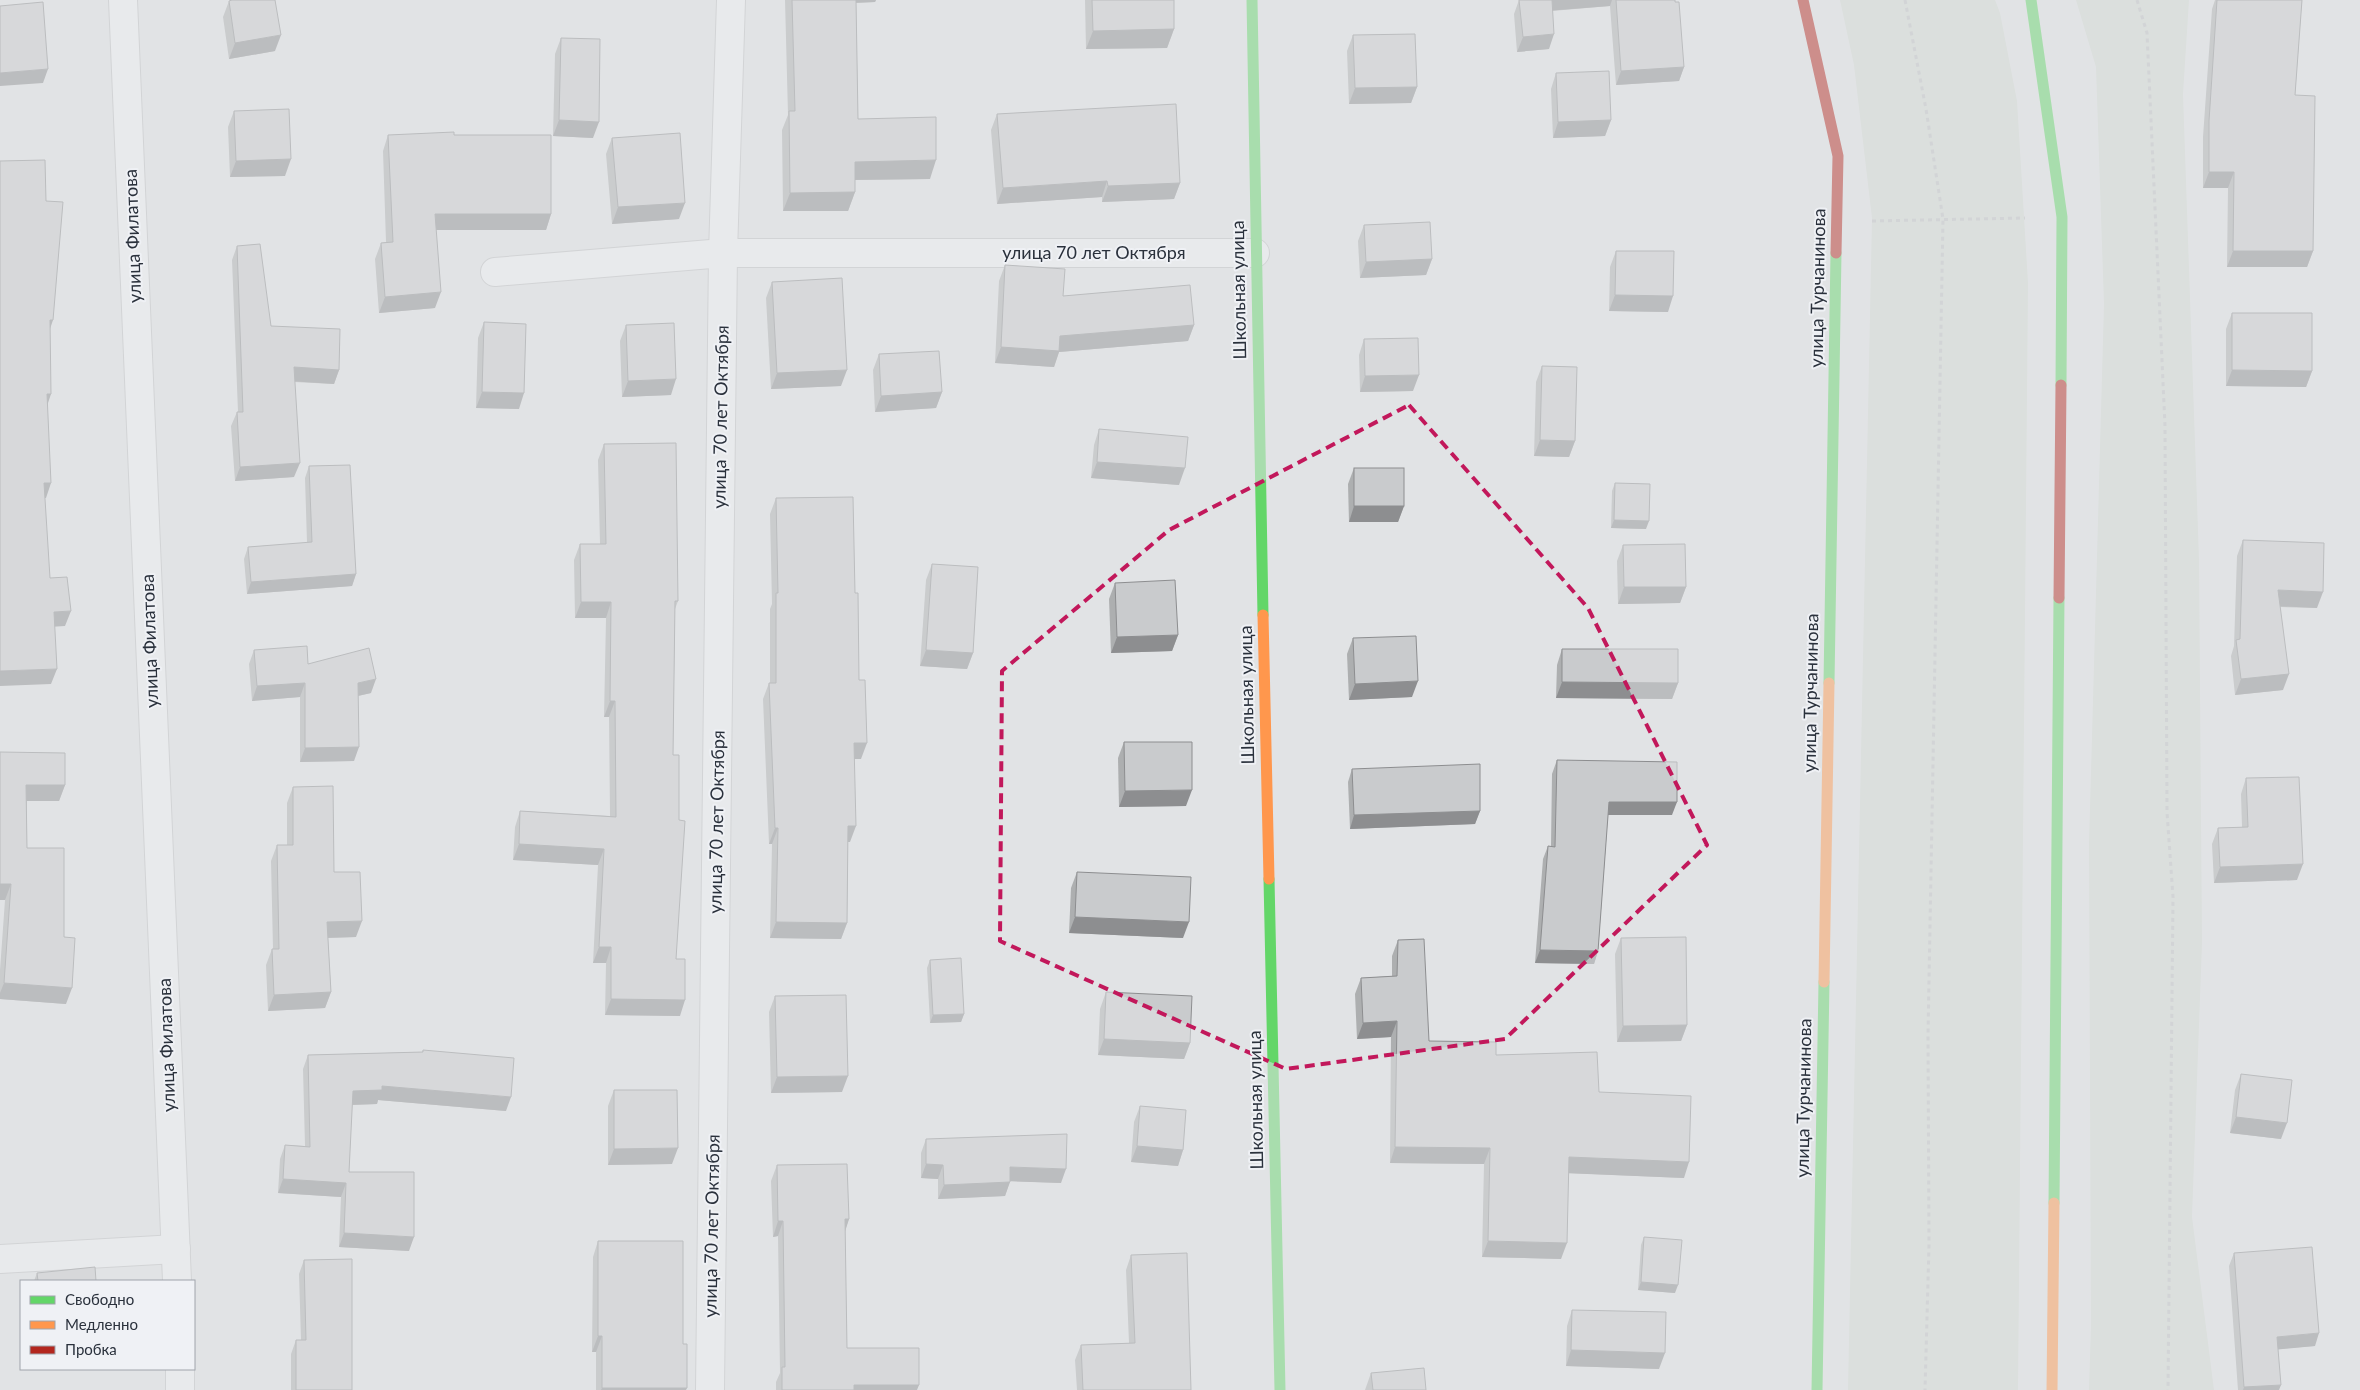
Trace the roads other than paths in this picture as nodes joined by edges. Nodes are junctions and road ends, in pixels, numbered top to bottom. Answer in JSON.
{"nodes":[{"id":1,"x":123,"y":0,"type":"edge"},
{"id":2,"x":731,"y":0,"type":"edge"},
{"id":3,"x":1252,"y":0,"type":"edge"},
{"id":4,"x":1803,"y":0,"type":"edge"},
{"id":5,"x":2031,"y":0,"type":"edge"},
{"id":6,"x":723,"y":253,"type":"junction"},
{"id":7,"x":1255,"y":253,"type":"junction"},
{"id":8,"x":495,"y":272,"type":"dead end"},
{"id":9,"x":176,"y":1249,"type":"junction"},
{"id":10,"x":0,"y":1259,"type":"edge"},
{"id":11,"x":177,"y":1280,"type":"edge"},
{"id":12,"x":180,"y":1370,"type":"edge"},
{"id":13,"x":180,"y":1390,"type":"edge"},
{"id":14,"x":710,"y":1390,"type":"edge"},
{"id":15,"x":1280,"y":1390,"type":"edge"},
{"id":16,"x":1817,"y":1390,"type":"edge"},
{"id":17,"x":2052,"y":1390,"type":"edge"}],
"edges":[{"from":1,"to":9,"type":"street","name":"улица Филатова"},
{"from":2,"to":6,"type":"street","name":"улица 70 лет Октября"},
{"from":3,"to":7,"type":"street","name":"Школьная улица"},
{"from":4,"to":16,"type":"street","name":"улица Турчанинова"},
{"from":5,"to":17,"type":"street"},
{"from":6,"to":7,"type":"street","name":"улица 70 лет Октября"},
{"from":6,"to":8,"type":"street","name":"улица 70 лет Октября"},
{"from":6,"to":14,"type":"street","name":"улица 70 лет Октября"},
{"from":7,"to":15,"type":"street","name":"Школьная улица"},
{"from":9,"to":10,"type":"street"},
{"from":9,"to":11,"type":"street","name":"улица Филатова"},
{"from":12,"to":13,"type":"street"}]}
